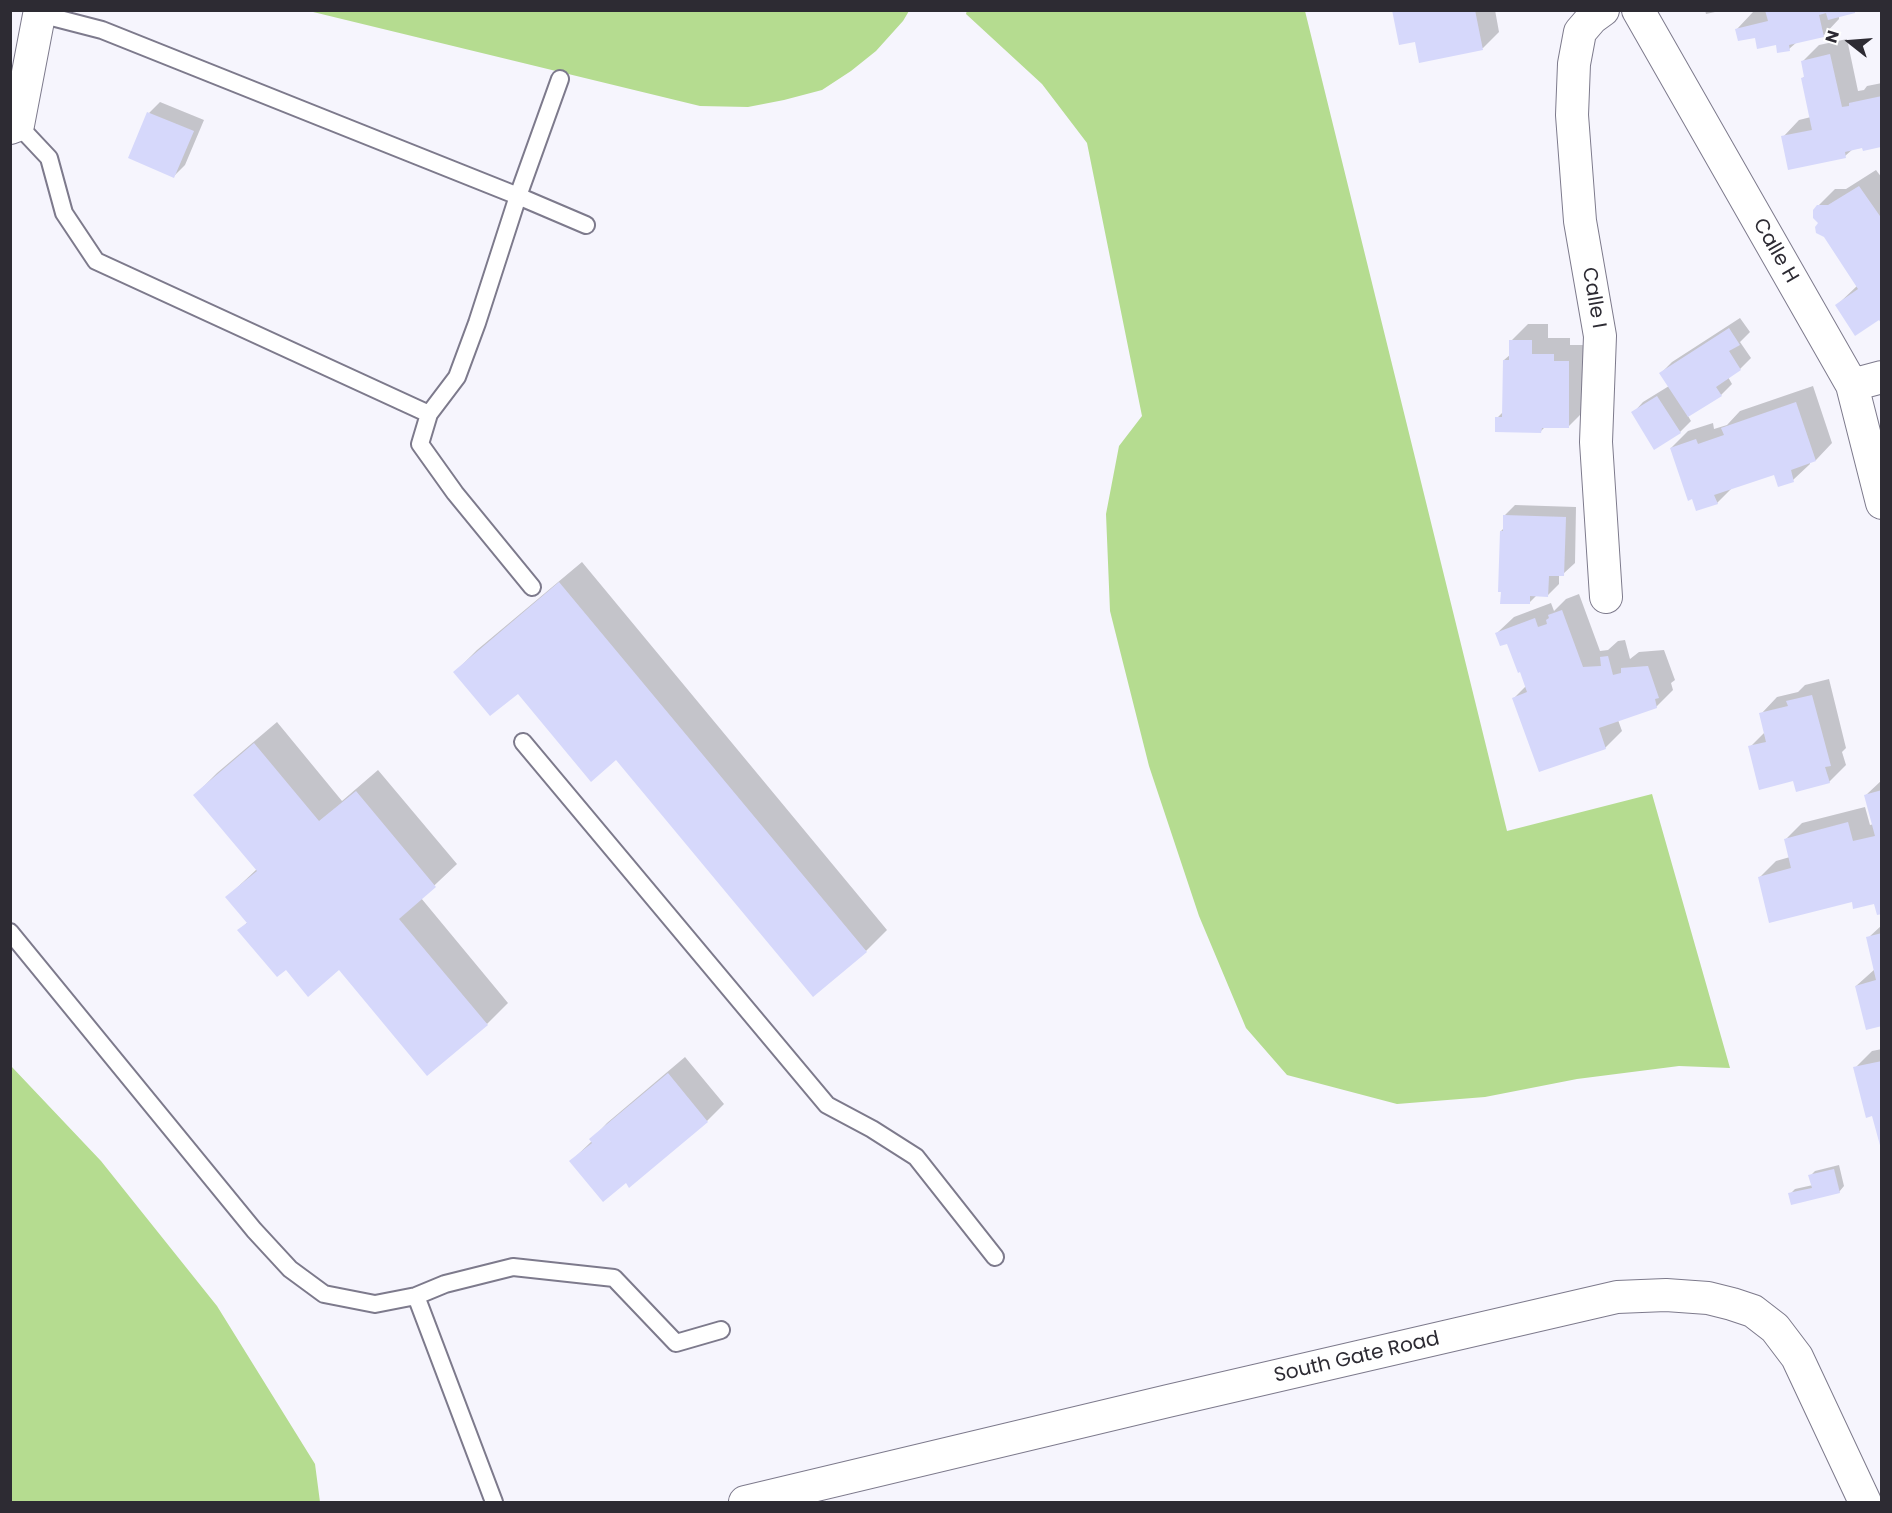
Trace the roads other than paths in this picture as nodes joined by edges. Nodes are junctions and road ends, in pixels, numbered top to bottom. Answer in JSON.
{"nodes":[{"id":1,"x":1603,"y":10,"type":"edge"},
{"id":2,"x":1638,"y":10,"type":"edge"},
{"id":3,"x":40,"y":12,"type":"edge"},
{"id":4,"x":560,"y":79,"type":"dead end"},
{"id":5,"x":14,"y":127,"type":"edge"},
{"id":6,"x":518,"y":196,"type":"junction"},
{"id":7,"x":586,"y":225,"type":"dead end"},
{"id":8,"x":1867,"y":381,"type":"edge"},
{"id":9,"x":429,"y":414,"type":"junction"},
{"id":10,"x":1881,"y":503,"type":"edge"},
{"id":11,"x":532,"y":587,"type":"dead end"},
{"id":12,"x":1606,"y":597,"type":"dead end"},
{"id":13,"x":524,"y":742,"type":"dead end"},
{"id":14,"x":10,"y":932,"type":"edge"},
{"id":15,"x":995,"y":1257,"type":"dead end"},
{"id":16,"x":416,"y":1296,"type":"junction"},
{"id":17,"x":721,"y":1330,"type":"dead end"},
{"id":18,"x":494,"y":1503,"type":"edge"},
{"id":19,"x":745,"y":1503,"type":"edge"},
{"id":20,"x":1865,"y":1503,"type":"edge"}],
"edges":[{"from":1,"to":12,"type":"street","name":"Calle I"},
{"from":2,"to":8,"type":"street","name":"Calle H"},
{"from":3,"to":5,"type":"street"},
{"from":3,"to":6,"type":"lane"},
{"from":4,"to":6,"type":"lane"},
{"from":5,"to":9,"type":"lane"},
{"from":6,"to":7,"type":"lane"},
{"from":6,"to":9,"type":"lane"},
{"from":8,"to":10,"type":"street","name":"Calle H"},
{"from":9,"to":11,"type":"lane"},
{"from":13,"to":15,"type":"lane"},
{"from":14,"to":16,"type":"lane"},
{"from":16,"to":17,"type":"lane"},
{"from":16,"to":18,"type":"lane"},
{"from":19,"to":20,"type":"street","name":"South Gate Road"}]}
